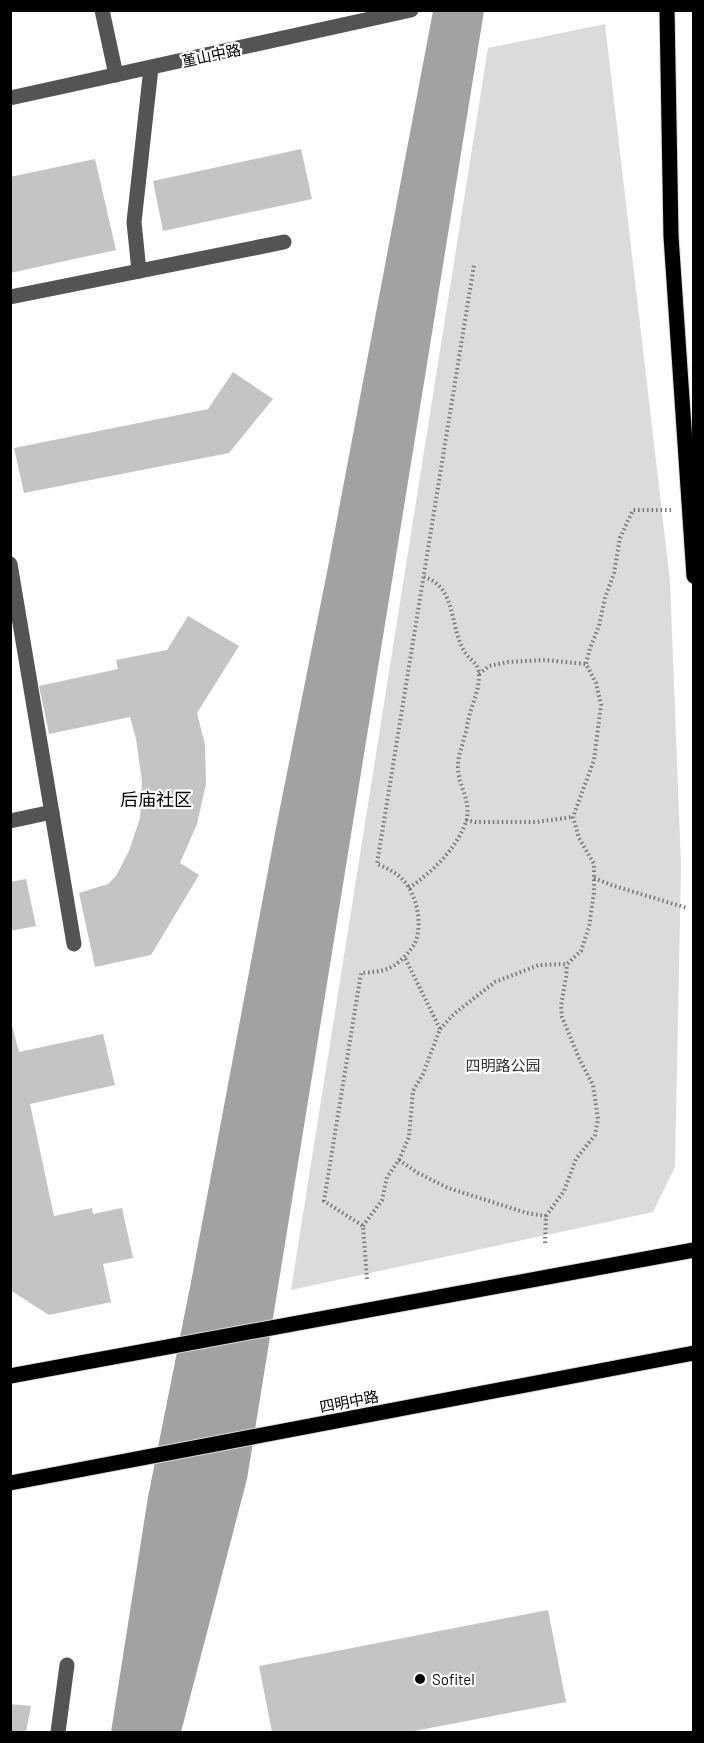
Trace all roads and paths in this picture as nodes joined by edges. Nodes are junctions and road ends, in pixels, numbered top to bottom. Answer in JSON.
{"nodes":[{"id":1,"x":102,"y":10,"type":"edge"},
{"id":2,"x":411,"y":10,"type":"edge"},
{"id":3,"x":667,"y":10,"type":"edge"},
{"id":4,"x":151,"y":68,"type":"junction"},
{"id":5,"x":116,"y":75,"type":"junction"},
{"id":6,"x":10,"y":98,"type":"edge"},
{"id":7,"x":284,"y":242,"type":"dead end"},
{"id":8,"x":474,"y":265,"type":"dead end"},
{"id":9,"x":139,"y":271,"type":"junction"},
{"id":10,"x":10,"y":297,"type":"edge"},
{"id":11,"x":690,"y":510,"type":"junction"},
{"id":12,"x":10,"y":564,"type":"edge"},
{"id":13,"x":693,"y":576,"type":"edge"},
{"id":14,"x":424,"y":577,"type":"junction"},
{"id":15,"x":586,"y":664,"type":"junction"},
{"id":16,"x":479,"y":674,"type":"junction"},
{"id":17,"x":52,"y":812,"type":"junction"},
{"id":18,"x":573,"y":817,"type":"junction"},
{"id":19,"x":466,"y":820,"type":"junction"},
{"id":20,"x":10,"y":821,"type":"edge"},
{"id":21,"x":594,"y":878,"type":"junction"},
{"id":22,"x":408,"y":888,"type":"junction"},
{"id":23,"x":687,"y":908,"type":"dead end"},
{"id":24,"x":74,"y":944,"type":"dead end"},
{"id":25,"x":404,"y":956,"type":"junction"},
{"id":26,"x":567,"y":964,"type":"junction"},
{"id":27,"x":441,"y":1029,"type":"junction"},
{"id":28,"x":399,"y":1160,"type":"junction"},
{"id":29,"x":546,"y":1216,"type":"junction"},
{"id":30,"x":363,"y":1226,"type":"junction"},
{"id":31,"x":545,"y":1243,"type":"dead end"},
{"id":32,"x":693,"y":1250,"type":"edge"},
{"id":33,"x":367,"y":1279,"type":"dead end"},
{"id":34,"x":693,"y":1353,"type":"edge"},
{"id":35,"x":10,"y":1376,"type":"edge"},
{"id":36,"x":10,"y":1483,"type":"edge"},
{"id":37,"x":66,"y":1665,"type":"dead end"},
{"id":38,"x":58,"y":1732,"type":"edge"}],
"edges":[{"from":1,"to":5,"type":"street"},
{"from":2,"to":4,"type":"street","name":"堇山中路"},
{"from":3,"to":11,"type":"main road"},
{"from":4,"to":5,"type":"street","name":"堇山中路"},
{"from":4,"to":9,"type":"street"},
{"from":5,"to":6,"type":"street","name":"堇山中路"},
{"from":7,"to":9,"type":"street"},
{"from":8,"to":14,"type":"path"},
{"from":9,"to":10,"type":"street"},
{"from":11,"to":13,"type":"main road"},
{"from":11,"to":15,"type":"path"},
{"from":12,"to":17,"type":"street"},
{"from":14,"to":16,"type":"path"},
{"from":14,"to":22,"type":"path"},
{"from":15,"to":16,"type":"path"},
{"from":15,"to":18,"type":"path"},
{"from":16,"to":19,"type":"path"},
{"from":17,"to":20,"type":"street"},
{"from":17,"to":24,"type":"street"},
{"from":18,"to":19,"type":"path"},
{"from":18,"to":21,"type":"path"},
{"from":19,"to":22,"type":"path"},
{"from":21,"to":23,"type":"path"},
{"from":21,"to":26,"type":"path"},
{"from":22,"to":25,"type":"path"},
{"from":25,"to":27,"type":"path"},
{"from":25,"to":30,"type":"path"},
{"from":26,"to":27,"type":"path"},
{"from":26,"to":29,"type":"path"},
{"from":27,"to":28,"type":"path"},
{"from":28,"to":29,"type":"path"},
{"from":28,"to":30,"type":"path"},
{"from":29,"to":31,"type":"path"},
{"from":30,"to":33,"type":"path"},
{"from":32,"to":35,"type":"main road"},
{"from":34,"to":36,"type":"main road","name":"四明中路"},
{"from":37,"to":38,"type":"street"}]}
